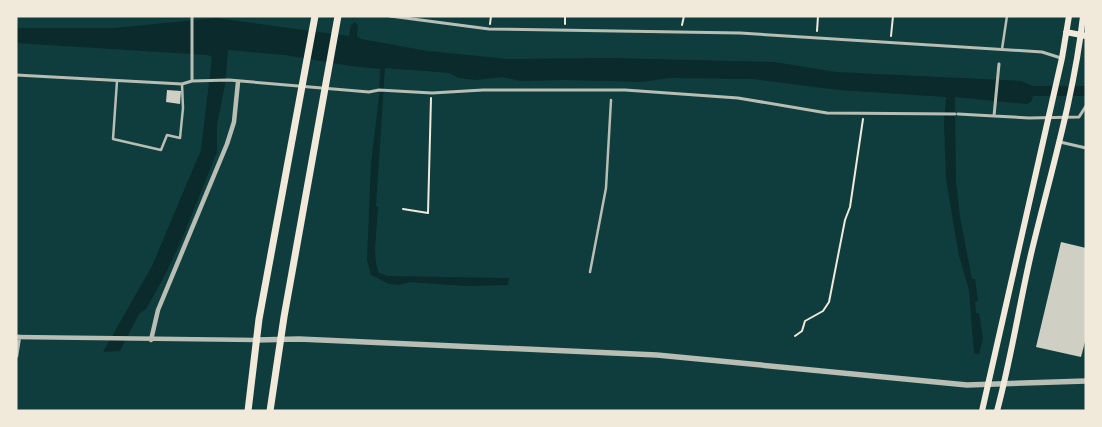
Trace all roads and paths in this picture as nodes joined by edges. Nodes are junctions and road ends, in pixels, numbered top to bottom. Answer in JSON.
{"nodes":[{"id":1,"x":192,"y":16,"type":"edge"},
{"id":2,"x":315,"y":16,"type":"edge"},
{"id":3,"x":338,"y":16,"type":"edge"},
{"id":4,"x":390,"y":16,"type":"edge"},
{"id":5,"x":684,"y":16,"type":"edge"},
{"id":6,"x":818,"y":16,"type":"edge"},
{"id":7,"x":893,"y":16,"type":"edge"},
{"id":8,"x":1007,"y":16,"type":"edge"},
{"id":9,"x":1069,"y":16,"type":"edge"},
{"id":10,"x":1083,"y":16,"type":"edge"},
{"id":11,"x":681,"y":32,"type":"junction"},
{"id":12,"x":1066,"y":32,"type":"junction"},
{"id":13,"x":1083,"y":32,"type":"edge"},
{"id":14,"x":816,"y":38,"type":"junction"},
{"id":15,"x":891,"y":43,"type":"junction"},
{"id":16,"x":1002,"y":51,"type":"junction"},
{"id":17,"x":1062,"y":58,"type":"junction"},
{"id":18,"x":999,"y":64,"type":"dead end"},
{"id":19,"x":16,"y":75,"type":"edge"},
{"id":20,"x":192,"y":80,"type":"junction"},
{"id":21,"x":117,"y":81,"type":"junction"},
{"id":22,"x":238,"y":82,"type":"junction"},
{"id":23,"x":182,"y":84,"type":"junction"},
{"id":24,"x":432,"y":93,"type":"junction"},
{"id":25,"x":610,"y":100,"type":"dead end"},
{"id":26,"x":1086,"y":106,"type":"edge"},
{"id":27,"x":864,"y":114,"type":"junction"},
{"id":28,"x":994,"y":116,"type":"junction"},
{"id":29,"x":1060,"y":142,"type":"junction"},
{"id":30,"x":1086,"y":148,"type":"edge"},
{"id":31,"x":403,"y":209,"type":"dead end"},
{"id":32,"x":590,"y":272,"type":"dead end"},
{"id":33,"x":794,"y":336,"type":"dead end"},
{"id":34,"x":18,"y":337,"type":"edge"},
{"id":35,"x":151,"y":340,"type":"junction"},
{"id":36,"x":256,"y":340,"type":"junction"},
{"id":37,"x":280,"y":340,"type":"junction"},
{"id":38,"x":16,"y":356,"type":"edge"},
{"id":39,"x":1086,"y":381,"type":"edge"},
{"id":40,"x":1004,"y":383,"type":"junction"},
{"id":41,"x":989,"y":384,"type":"junction"},
{"id":42,"x":248,"y":411,"type":"edge"},
{"id":43,"x":270,"y":411,"type":"edge"},
{"id":44,"x":982,"y":411,"type":"edge"},
{"id":45,"x":997,"y":411,"type":"edge"}],
"edges":[{"from":1,"to":20,"type":"street"},
{"from":2,"to":36,"type":"main road"},
{"from":3,"to":37,"type":"main road"},
{"from":4,"to":11,"type":"street"},
{"from":5,"to":11,"type":"path"},
{"from":6,"to":14,"type":"path"},
{"from":7,"to":15,"type":"path"},
{"from":8,"to":16,"type":"lane"},
{"from":9,"to":12,"type":"main road"},
{"from":10,"to":13,"type":"main road"},
{"from":11,"to":14,"type":"street"},
{"from":12,"to":13,"type":"main road"},
{"from":12,"to":17,"type":"main road"},
{"from":13,"to":29,"type":"main road"},
{"from":14,"to":15,"type":"street"},
{"from":15,"to":16,"type":"street"},
{"from":16,"to":17,"type":"street"},
{"from":17,"to":41,"type":"main road"},
{"from":18,"to":28,"type":"street"},
{"from":19,"to":21,"type":"street"},
{"from":20,"to":22,"type":"street"},
{"from":20,"to":23,"type":"street"},
{"from":21,"to":23,"type":"street"},
{"from":21,"to":23,"type":"lane"},
{"from":22,"to":24,"type":"street"},
{"from":22,"to":35,"type":"street"},
{"from":24,"to":27,"type":"street"},
{"from":24,"to":31,"type":"path"},
{"from":25,"to":32,"type":"lane"},
{"from":26,"to":28,"type":"street"},
{"from":27,"to":28,"type":"street"},
{"from":27,"to":33,"type":"path"},
{"from":29,"to":30,"type":"street"},
{"from":29,"to":40,"type":"main road"},
{"from":34,"to":35,"type":"street"},
{"from":34,"to":38,"type":"street"},
{"from":35,"to":36,"type":"street"},
{"from":36,"to":37,"type":"street"},
{"from":36,"to":42,"type":"main road"},
{"from":37,"to":41,"type":"street"},
{"from":37,"to":43,"type":"main road"},
{"from":39,"to":40,"type":"street"},
{"from":40,"to":41,"type":"street"},
{"from":40,"to":45,"type":"main road"},
{"from":41,"to":44,"type":"main road"}]}
